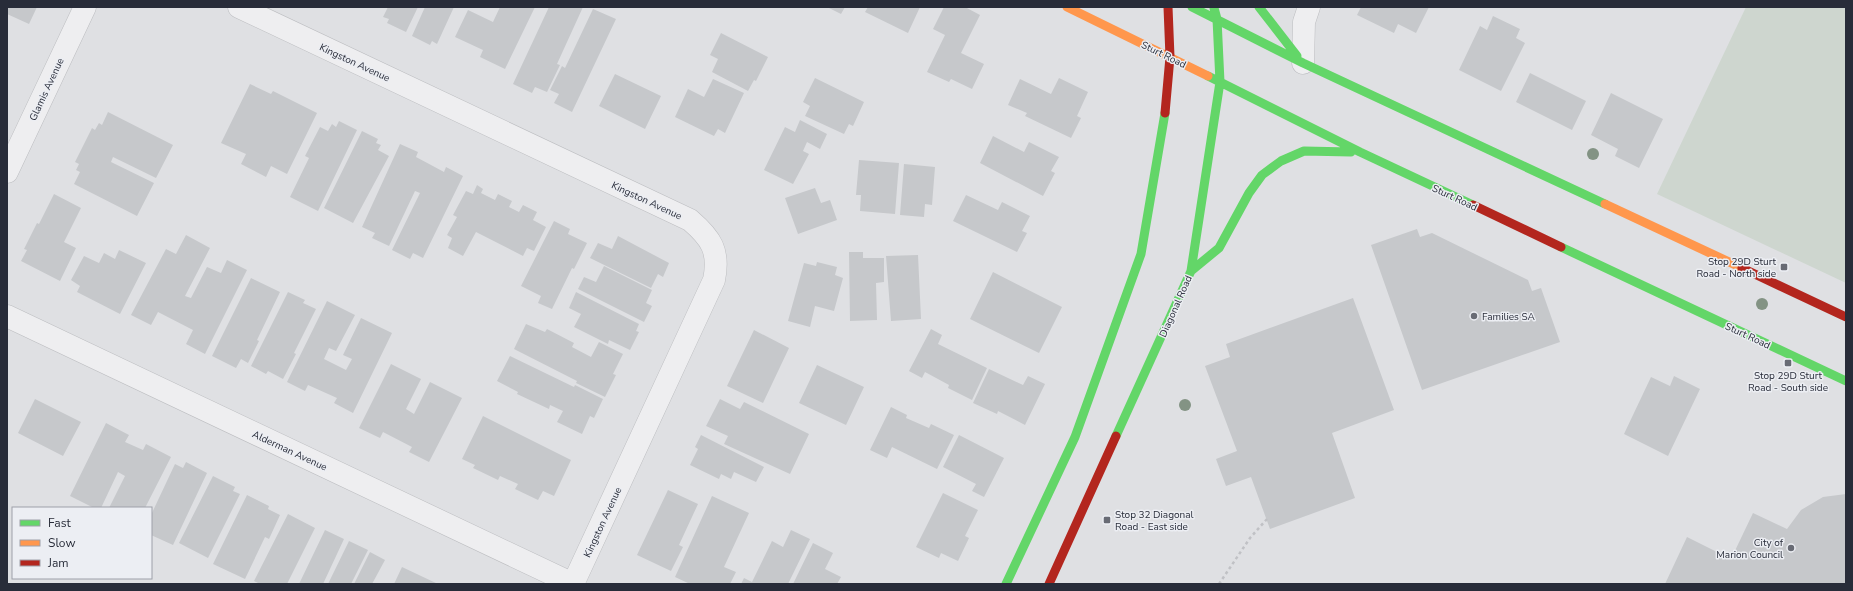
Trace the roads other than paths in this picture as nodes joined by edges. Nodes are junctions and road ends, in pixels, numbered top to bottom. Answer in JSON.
{"nodes":[{"id":1,"x":85,"y":7,"type":"edge"},
{"id":2,"x":239,"y":7,"type":"edge"},
{"id":3,"x":1067,"y":7,"type":"edge"},
{"id":4,"x":1168,"y":7,"type":"edge"},
{"id":5,"x":1192,"y":7,"type":"edge"},
{"id":6,"x":1214,"y":7,"type":"edge"},
{"id":7,"x":1258,"y":7,"type":"edge"},
{"id":8,"x":1309,"y":7,"type":"edge"},
{"id":9,"x":1217,"y":20,"type":"junction"},
{"id":10,"x":1170,"y":57,"type":"junction"},
{"id":11,"x":1303,"y":63,"type":"junction"},
{"id":12,"x":1220,"y":82,"type":"junction"},
{"id":13,"x":1360,"y":152,"type":"junction"},
{"id":14,"x":7,"y":172,"type":"edge"},
{"id":15,"x":1191,"y":271,"type":"junction"},
{"id":16,"x":7,"y":316,"type":"edge"},
{"id":17,"x":1846,"y":317,"type":"edge"},
{"id":18,"x":1846,"y":381,"type":"edge"},
{"id":19,"x":573,"y":584,"type":"edge"},
{"id":20,"x":1006,"y":584,"type":"edge"},
{"id":21,"x":1049,"y":584,"type":"edge"}],
"edges":[{"from":1,"to":14,"type":"street","name":"Glamis Avenue"},
{"from":2,"to":19,"type":"street","name":"Kingston Avenue"},
{"from":3,"to":10,"type":"main road","name":"Sturt Road"},
{"from":4,"to":10,"type":"main road"},
{"from":5,"to":9,"type":"main road"},
{"from":6,"to":9,"type":"main road","name":"Diagonal Road"},
{"from":7,"to":11,"type":"main road"},
{"from":8,"to":11,"type":"street"},
{"from":9,"to":11,"type":"main road"},
{"from":9,"to":12,"type":"main road","name":"Diagonal Road"},
{"from":10,"to":12,"type":"main road","name":"Sturt Road"},
{"from":10,"to":20,"type":"main road"},
{"from":11,"to":17,"type":"main road"},
{"from":12,"to":13,"type":"main road","name":"Sturt Road"},
{"from":12,"to":15,"type":"main road","name":"Diagonal Road"},
{"from":13,"to":15,"type":"main road"},
{"from":13,"to":18,"type":"main road","name":"Sturt Road"},
{"from":15,"to":21,"type":"main road","name":"Diagonal Road"},
{"from":16,"to":19,"type":"street","name":"Alderman Avenue"}]}
